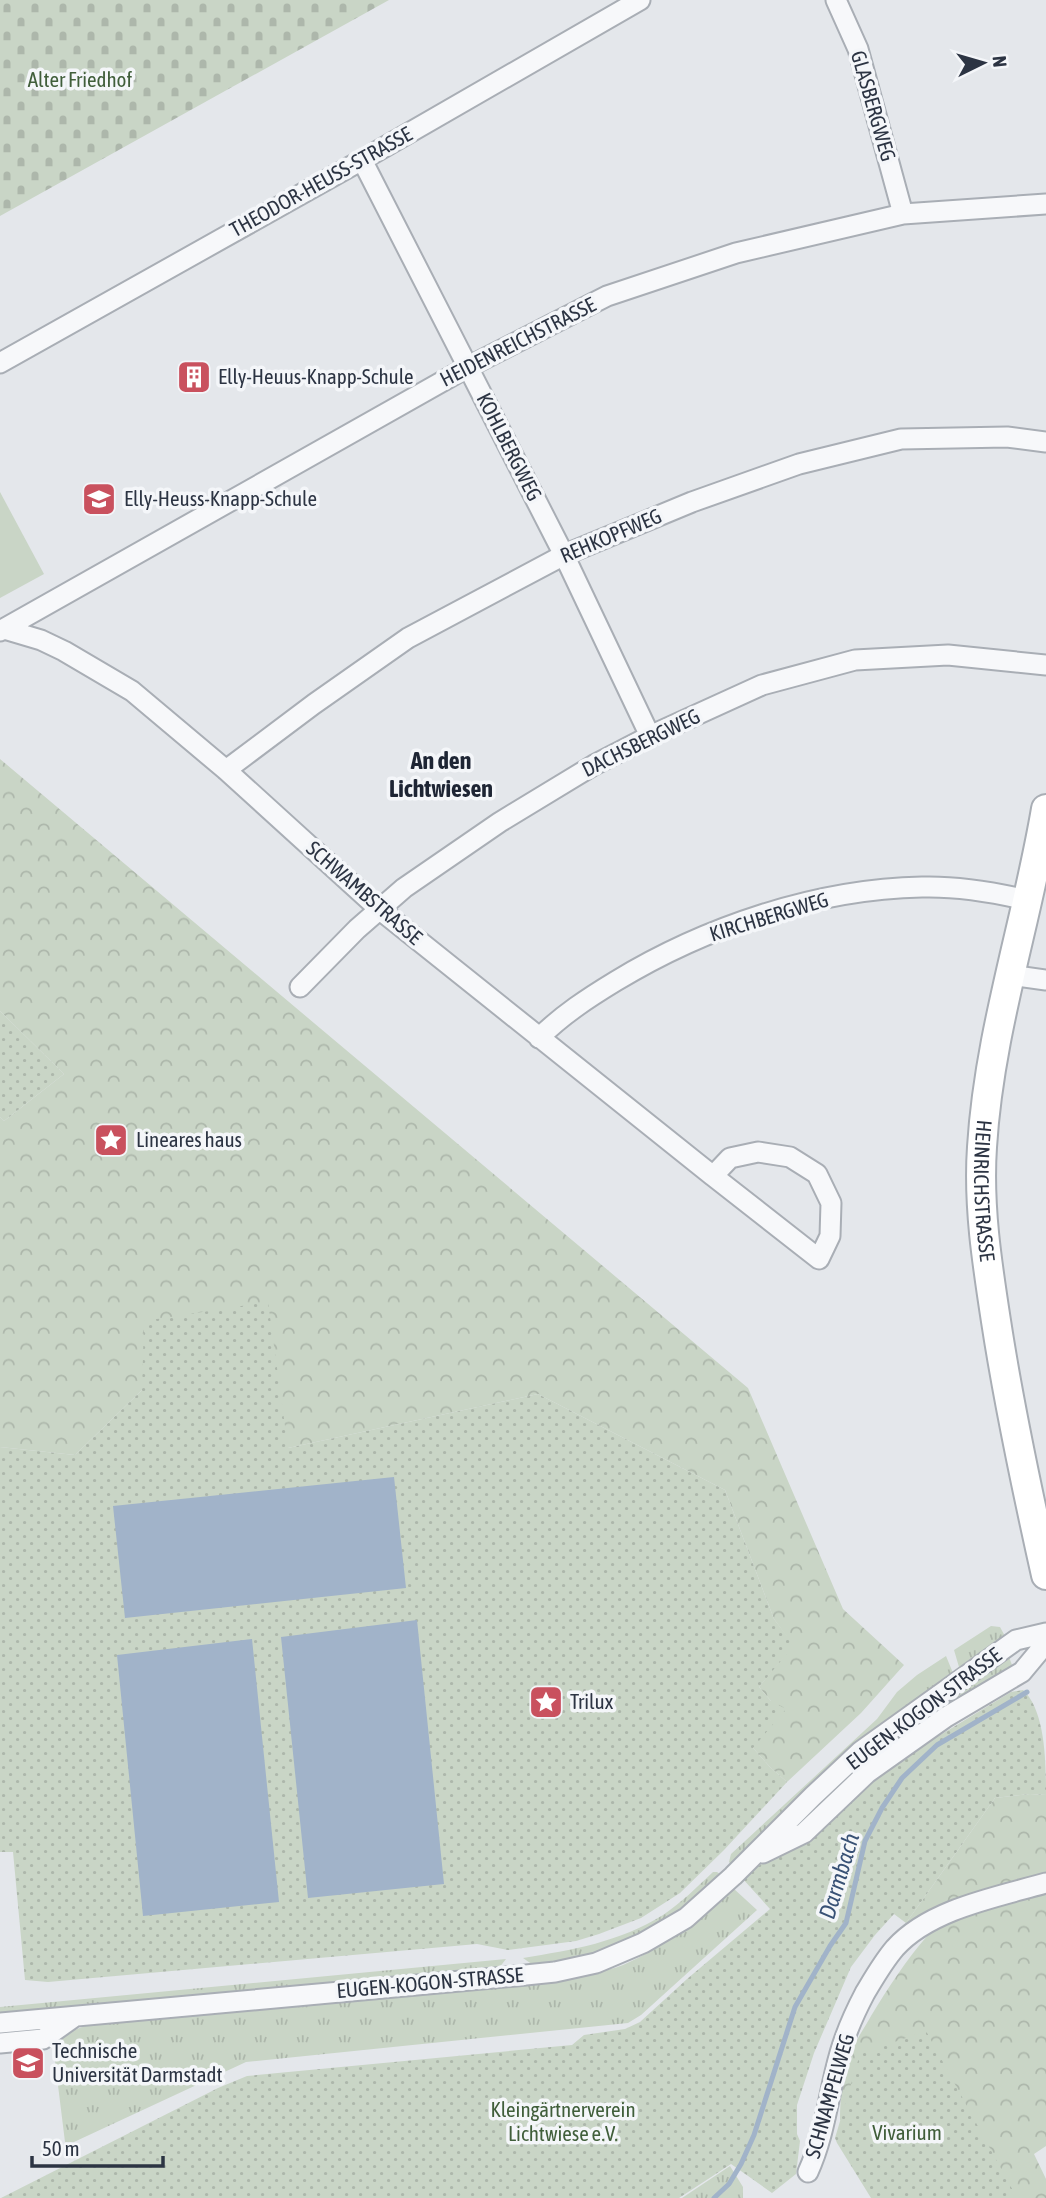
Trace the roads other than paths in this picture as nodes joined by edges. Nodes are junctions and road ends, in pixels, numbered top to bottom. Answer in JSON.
{"nodes":[{"id":1,"x":640,"y":0,"type":"edge"},
{"id":2,"x":836,"y":0,"type":"edge"},
{"id":3,"x":362,"y":160,"type":"junction"},
{"id":4,"x":1046,"y":204,"type":"edge"},
{"id":5,"x":903,"y":214,"type":"junction"},
{"id":6,"x":0,"y":363,"type":"edge"},
{"id":7,"x":468,"y":366,"type":"junction"},
{"id":8,"x":1046,"y":442,"type":"edge"},
{"id":9,"x":564,"y":555,"type":"junction"},
{"id":10,"x":2,"y":630,"type":"edge"},
{"id":11,"x":1046,"y":665,"type":"edge"},
{"id":12,"x":650,"y":736,"type":"junction"},
{"id":13,"x":226,"y":770,"type":"junction"},
{"id":14,"x":1046,"y":809,"type":"edge"},
{"id":15,"x":1027,"y":900,"type":"junction"},
{"id":16,"x":379,"y":909,"type":"junction"},
{"id":17,"x":1010,"y":975,"type":"junction"},
{"id":18,"x":1046,"y":980,"type":"edge"},
{"id":19,"x":300,"y":987,"type":"dead end"},
{"id":20,"x":540,"y":1038,"type":"junction"},
{"id":21,"x":713,"y":1176,"type":"junction"},
{"id":22,"x":1046,"y":1575,"type":"edge"},
{"id":23,"x":1046,"y":1633,"type":"edge"},
{"id":24,"x":1046,"y":1643,"type":"edge"},
{"id":25,"x":751,"y":1859,"type":"junction"},
{"id":26,"x":1046,"y":1882,"type":"edge"},
{"id":27,"x":75,"y":2016,"type":"junction"},
{"id":28,"x":0,"y":2023,"type":"edge"},
{"id":29,"x":0,"y":2043,"type":"edge"},
{"id":30,"x":808,"y":2172,"type":"dead end"}],
"edges":[{"from":1,"to":3,"type":"street","name":"THEODOR-HEUSS-STRASSE"},
{"from":2,"to":5,"type":"street","name":"GLASBERGWEG"},
{"from":3,"to":6,"type":"street","name":"THEODOR-HEUSS-STRASSE"},
{"from":3,"to":7,"type":"street","name":"KOHLBERGWEG"},
{"from":4,"to":5,"type":"street","name":"HEIDENREICHSTRASSE"},
{"from":5,"to":7,"type":"street","name":"HEIDENREICHSTRASSE"},
{"from":7,"to":9,"type":"street","name":"KOHLBERGWEG"},
{"from":7,"to":10,"type":"street","name":"HEIDENREICHSTRASSE"},
{"from":8,"to":9,"type":"street","name":"REHKOPFWEG"},
{"from":9,"to":12,"type":"street","name":"KOHLBERGWEG"},
{"from":9,"to":13,"type":"street","name":"REHKOPFWEG"},
{"from":10,"to":13,"type":"street","name":"SCHWAMBSTRASSE"},
{"from":11,"to":12,"type":"street","name":"DACHSBERGWEG"},
{"from":12,"to":16,"type":"street","name":"DACHSBERGWEG"},
{"from":13,"to":16,"type":"street","name":"SCHWAMBSTRASSE"},
{"from":14,"to":15,"type":"main road","name":"HEINRICHSTRASSE"},
{"from":15,"to":17,"type":"main road","name":"HEINRICHSTRASSE"},
{"from":15,"to":20,"type":"street","name":"KIRCHBERGWEG"},
{"from":16,"to":19,"type":"street","name":"DACHSBERGWEG"},
{"from":16,"to":20,"type":"street","name":"SCHWAMBSTRASSE"},
{"from":17,"to":18,"type":"street"},
{"from":17,"to":22,"type":"main road","name":"HEINRICHSTRASSE"},
{"from":20,"to":21,"type":"street","name":"SCHWAMBSTRASSE"},
{"from":21,"to":21,"type":"street","name":"SCHWAMBSTRASSE"},
{"from":23,"to":25,"type":"street","name":"EUGEN-KOGON-STRASSE"},
{"from":24,"to":25,"type":"street","name":"EUGEN-KOGON-STRASSE"},
{"from":25,"to":27,"type":"street","name":"EUGEN-KOGON-STRASSE"},
{"from":26,"to":30,"type":"street","name":"SCHNAMPELWEG"},
{"from":27,"to":28,"type":"street","name":"EUGEN-KOGON-STRASSE"},
{"from":27,"to":29,"type":"street"}]}
